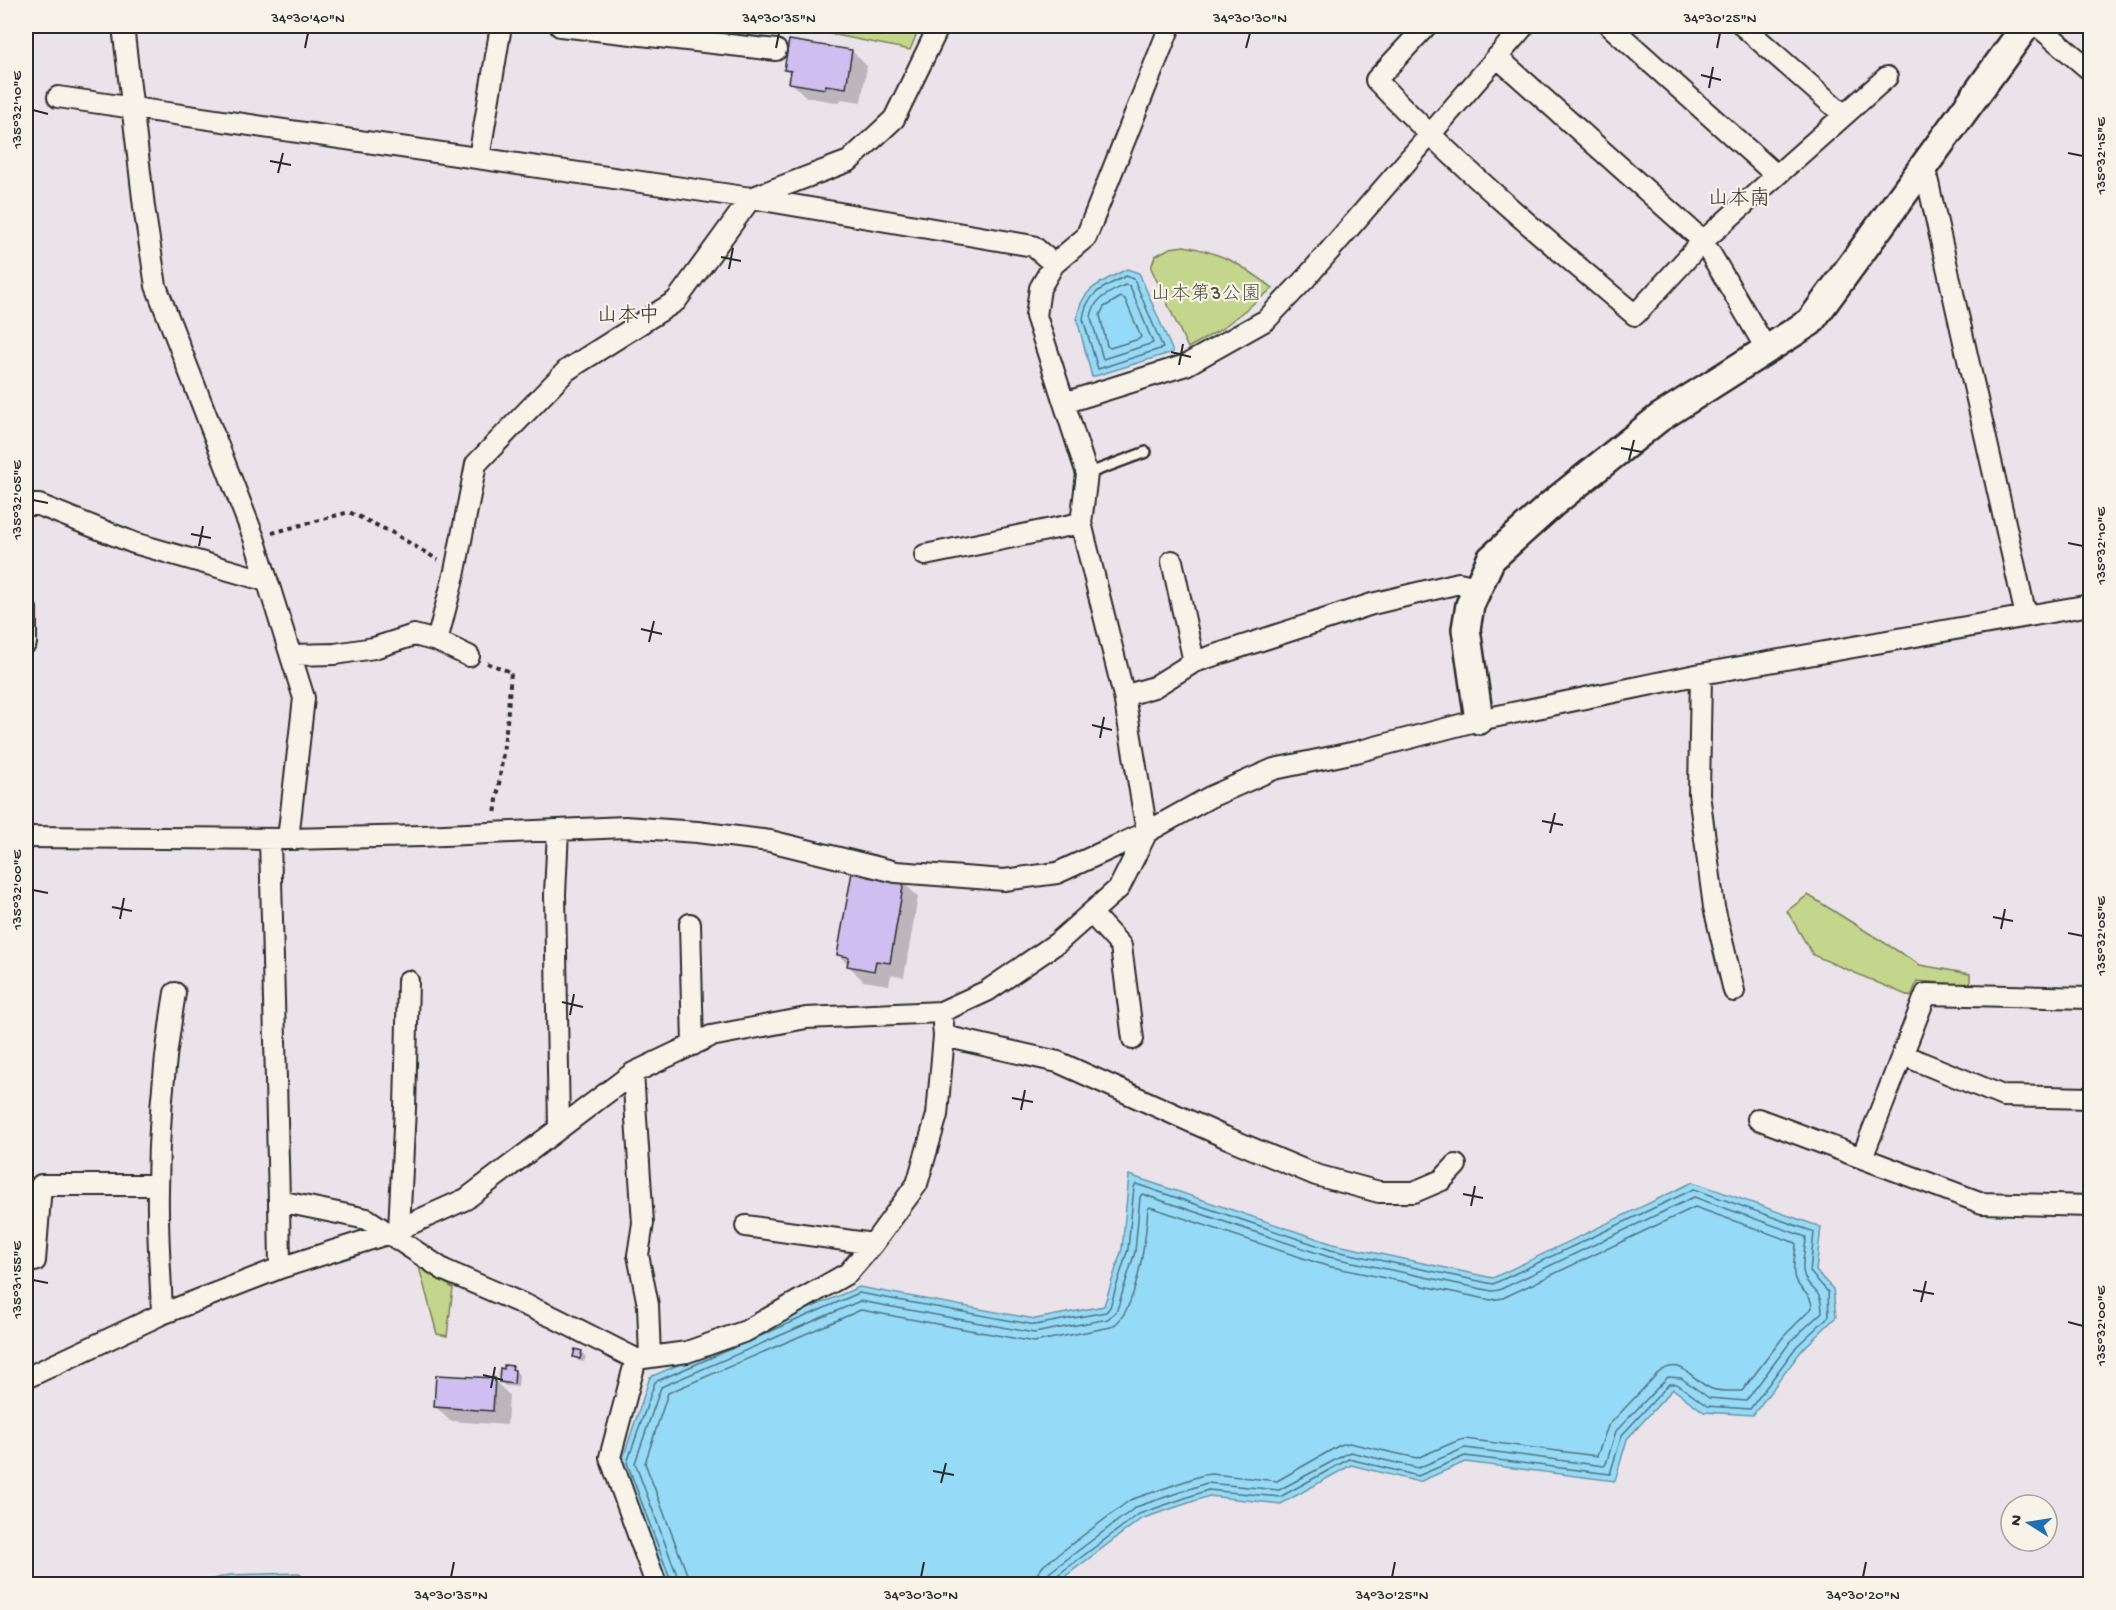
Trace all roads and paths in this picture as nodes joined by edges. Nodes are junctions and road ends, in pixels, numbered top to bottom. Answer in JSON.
{"nodes":[{"id":1,"x":123,"y":26,"type":"edge"},
{"id":2,"x":501,"y":26,"type":"edge"},
{"id":3,"x":560,"y":26,"type":"edge"},
{"id":4,"x":939,"y":26,"type":"edge"},
{"id":5,"x":1170,"y":26,"type":"edge"},
{"id":6,"x":1426,"y":26,"type":"edge"},
{"id":7,"x":1524,"y":26,"type":"edge"},
{"id":8,"x":1610,"y":26,"type":"edge"},
{"id":9,"x":1743,"y":26,"type":"edge"},
{"id":10,"x":2026,"y":26,"type":"edge"},
{"id":11,"x":2038,"y":26,"type":"edge"},
{"id":12,"x":776,"y":50,"type":"dead end"},
{"id":13,"x":1497,"y":57,"type":"junction"},
{"id":14,"x":2091,"y":69,"type":"edge"},
{"id":15,"x":1887,"y":76,"type":"dead end"},
{"id":16,"x":58,"y":97,"type":"dead end"},
{"id":17,"x":134,"y":107,"type":"junction"},
{"id":18,"x":1843,"y":114,"type":"junction"},
{"id":19,"x":1429,"y":136,"type":"junction"},
{"id":20,"x":479,"y":158,"type":"junction"},
{"id":21,"x":1924,"y":165,"type":"junction"},
{"id":22,"x":1776,"y":175,"type":"junction"},
{"id":23,"x":751,"y":198,"type":"junction"},
{"id":24,"x":1703,"y":241,"type":"junction"},
{"id":25,"x":1054,"y":264,"type":"junction"},
{"id":26,"x":1767,"y":350,"type":"junction"},
{"id":27,"x":1064,"y":403,"type":"junction"},
{"id":28,"x":1146,"y":452,"type":"dead end"},
{"id":29,"x":1087,"y":474,"type":"junction"},
{"id":30,"x":26,"y":505,"type":"edge"},
{"id":31,"x":1081,"y":523,"type":"junction"},
{"id":32,"x":254,"y":538,"type":"junction"},
{"id":33,"x":925,"y":555,"type":"dead end"},
{"id":34,"x":1172,"y":561,"type":"dead end"},
{"id":35,"x":455,"y":571,"type":"junction"},
{"id":36,"x":267,"y":580,"type":"junction"},
{"id":37,"x":1478,"y":587,"type":"junction"},
{"id":38,"x":2091,"y":605,"type":"edge"},
{"id":39,"x":26,"y":609,"type":"edge"},
{"id":40,"x":2026,"y":616,"type":"junction"},
{"id":41,"x":437,"y":641,"type":"junction"},
{"id":42,"x":26,"y":643,"type":"edge"},
{"id":43,"x":291,"y":655,"type":"junction"},
{"id":44,"x":469,"y":656,"type":"joint"},
{"id":45,"x":1194,"y":662,"type":"junction"},
{"id":46,"x":1701,"y":674,"type":"junction"},
{"id":47,"x":1124,"y":696,"type":"junction"},
{"id":48,"x":1479,"y":720,"type":"junction"},
{"id":49,"x":558,"y":830,"type":"junction"},
{"id":50,"x":1147,"y":832,"type":"junction"},
{"id":51,"x":493,"y":833,"type":"junction"},
{"id":52,"x":26,"y":837,"type":"edge"},
{"id":53,"x":279,"y":839,"type":"junction"},
{"id":54,"x":1091,"y":913,"type":"junction"},
{"id":55,"x":690,"y":924,"type":"dead end"},
{"id":56,"x":408,"y":981,"type":"dead end"},
{"id":57,"x":1734,"y":991,"type":"dead end"},
{"id":58,"x":175,"y":993,"type":"dead end"},
{"id":59,"x":2091,"y":998,"type":"edge"},
{"id":60,"x":942,"y":1012,"type":"junction"},
{"id":61,"x":944,"y":1036,"type":"junction"},
{"id":62,"x":1133,"y":1039,"type":"dead end"},
{"id":63,"x":693,"y":1045,"type":"junction"},
{"id":64,"x":1903,"y":1055,"type":"junction"},
{"id":65,"x":633,"y":1073,"type":"junction"},
{"id":66,"x":2091,"y":1098,"type":"edge"},
{"id":67,"x":1758,"y":1119,"type":"dead end"},
{"id":68,"x":559,"y":1128,"type":"junction"},
{"id":69,"x":1862,"y":1158,"type":"junction"},
{"id":70,"x":1456,"y":1165,"type":"dead end"},
{"id":71,"x":158,"y":1185,"type":"junction"},
{"id":72,"x":279,"y":1201,"type":"junction"},
{"id":73,"x":2091,"y":1206,"type":"edge"},
{"id":74,"x":746,"y":1226,"type":"dead end"},
{"id":75,"x":394,"y":1231,"type":"junction"},
{"id":76,"x":873,"y":1244,"type":"junction"},
{"id":77,"x":35,"y":1261,"type":"dead end"},
{"id":78,"x":280,"y":1268,"type":"junction"},
{"id":79,"x":162,"y":1314,"type":"junction"},
{"id":80,"x":643,"y":1358,"type":"junction"},
{"id":81,"x":26,"y":1378,"type":"edge"},
{"id":82,"x":656,"y":1584,"type":"edge"}],
"edges":[{"from":1,"to":17,"type":"street"},
{"from":2,"to":20,"type":"street"},
{"from":3,"to":12,"type":"street"},
{"from":4,"to":23,"type":"street"},
{"from":5,"to":25,"type":"street"},
{"from":6,"to":19,"type":"street"},
{"from":7,"to":13,"type":"street"},
{"from":8,"to":22,"type":"street"},
{"from":9,"to":18,"type":"street"},
{"from":10,"to":21,"type":"street"},
{"from":11,"to":14,"type":"street"},
{"from":13,"to":19,"type":"street"},
{"from":13,"to":24,"type":"street"},
{"from":15,"to":18,"type":"street"},
{"from":16,"to":17,"type":"street"},
{"from":17,"to":20,"type":"street"},
{"from":17,"to":32,"type":"street"},
{"from":18,"to":22,"type":"street"},
{"from":19,"to":24,"type":"street"},
{"from":19,"to":27,"type":"street"},
{"from":20,"to":23,"type":"street"},
{"from":21,"to":26,"type":"street"},
{"from":21,"to":40,"type":"street"},
{"from":22,"to":24,"type":"street"},
{"from":23,"to":25,"type":"street"},
{"from":23,"to":35,"type":"street"},
{"from":24,"to":26,"type":"street"},
{"from":25,"to":27,"type":"street"},
{"from":26,"to":37,"type":"street"},
{"from":27,"to":29,"type":"street"},
{"from":28,"to":29,"type":"lane"},
{"from":29,"to":31,"type":"street"},
{"from":30,"to":36,"type":"street"},
{"from":31,"to":33,"type":"street"},
{"from":31,"to":47,"type":"street"},
{"from":32,"to":35,"type":"path"},
{"from":32,"to":36,"type":"street"},
{"from":34,"to":45,"type":"street"},
{"from":35,"to":41,"type":"street"},
{"from":36,"to":43,"type":"street"},
{"from":37,"to":45,"type":"street"},
{"from":37,"to":48,"type":"street"},
{"from":38,"to":40,"type":"street"},
{"from":39,"to":42,"type":"street"},
{"from":40,"to":46,"type":"street"},
{"from":41,"to":43,"type":"street"},
{"from":41,"to":44,"type":"street"},
{"from":43,"to":53,"type":"street"},
{"from":44,"to":51,"type":"path"},
{"from":45,"to":47,"type":"street"},
{"from":46,"to":48,"type":"street"},
{"from":46,"to":57,"type":"street"},
{"from":47,"to":50,"type":"street"},
{"from":48,"to":50,"type":"street"},
{"from":49,"to":50,"type":"street"},
{"from":49,"to":51,"type":"street"},
{"from":49,"to":68,"type":"street"},
{"from":50,"to":54,"type":"street"},
{"from":51,"to":53,"type":"street"},
{"from":52,"to":53,"type":"street"},
{"from":53,"to":72,"type":"street"},
{"from":54,"to":60,"type":"street"},
{"from":54,"to":62,"type":"street"},
{"from":55,"to":63,"type":"street"},
{"from":56,"to":75,"type":"street"},
{"from":58,"to":71,"type":"street"},
{"from":59,"to":64,"type":"street"},
{"from":60,"to":61,"type":"street"},
{"from":60,"to":63,"type":"street"},
{"from":61,"to":70,"type":"street"},
{"from":61,"to":76,"type":"street"},
{"from":63,"to":65,"type":"street"},
{"from":64,"to":66,"type":"street"},
{"from":64,"to":69,"type":"street"},
{"from":65,"to":68,"type":"street"},
{"from":65,"to":80,"type":"street"},
{"from":67,"to":69,"type":"street"},
{"from":68,"to":75,"type":"street"},
{"from":69,"to":73,"type":"street"},
{"from":71,"to":77,"type":"street"},
{"from":71,"to":79,"type":"street"},
{"from":72,"to":75,"type":"street"},
{"from":72,"to":78,"type":"street"},
{"from":74,"to":76,"type":"street"},
{"from":75,"to":78,"type":"street"},
{"from":75,"to":80,"type":"street"},
{"from":76,"to":80,"type":"street"},
{"from":78,"to":79,"type":"street"},
{"from":79,"to":81,"type":"street"},
{"from":80,"to":82,"type":"street"}]}
